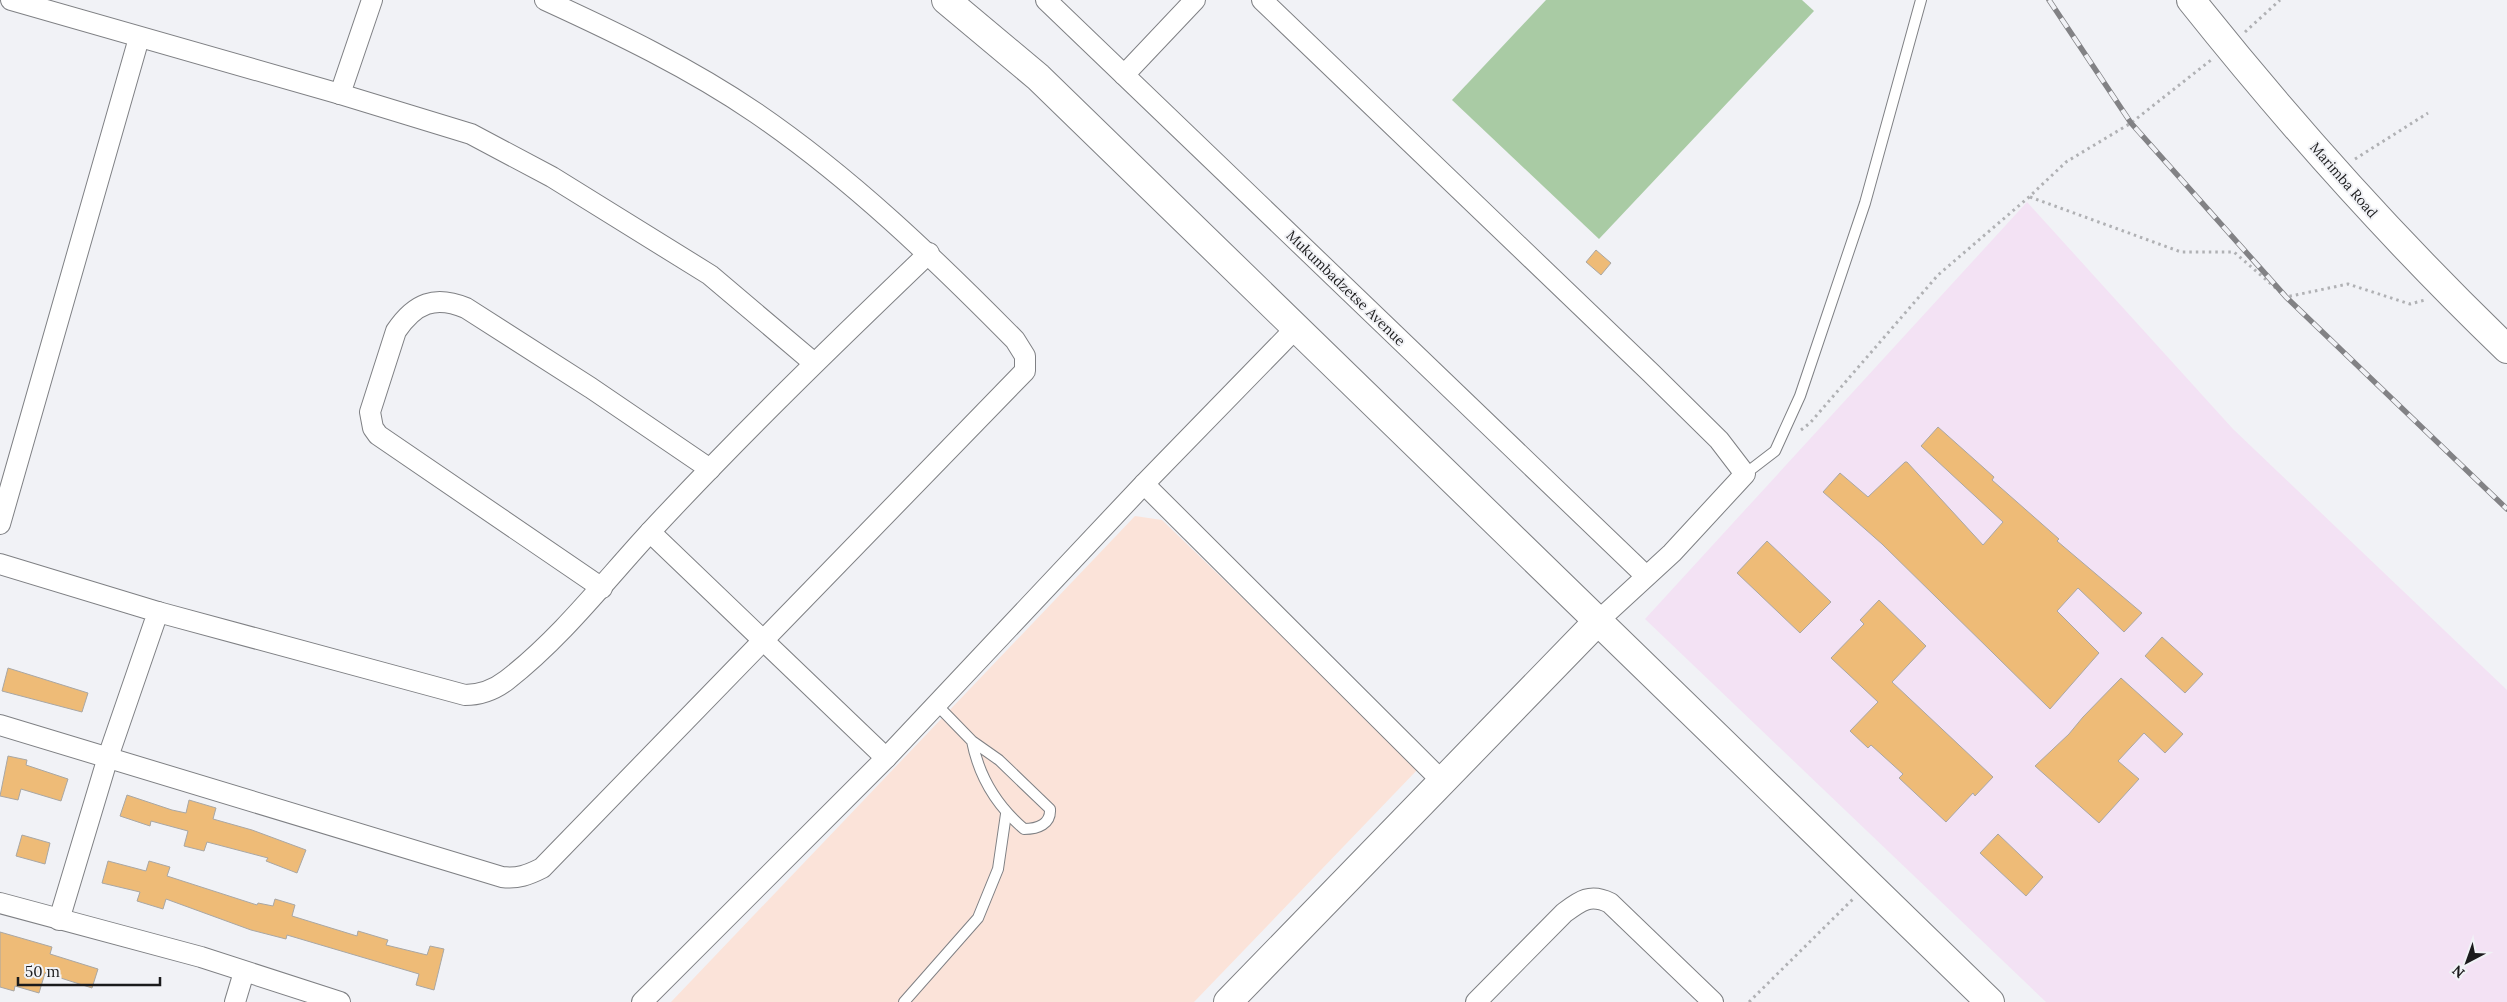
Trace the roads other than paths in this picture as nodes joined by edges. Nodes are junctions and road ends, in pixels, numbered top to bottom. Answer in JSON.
{"nodes":[{"id":1,"x":11,"y":0,"type":"edge"},
{"id":2,"x":372,"y":0,"type":"edge"},
{"id":3,"x":545,"y":0,"type":"edge"},
{"id":4,"x":946,"y":0,"type":"edge"},
{"id":5,"x":1046,"y":0,"type":"edge"},
{"id":6,"x":1195,"y":0,"type":"edge"},
{"id":7,"x":1262,"y":0,"type":"edge"},
{"id":8,"x":1921,"y":0,"type":"edge"},
{"id":9,"x":2191,"y":0,"type":"edge"},
{"id":10,"x":139,"y":38,"type":"junction"},
{"id":11,"x":1124,"y":75,"type":"junction"},
{"id":12,"x":340,"y":94,"type":"junction"},
{"id":13,"x":929,"y":253,"type":"junction"},
{"id":14,"x":1295,"y":329,"type":"junction"},
{"id":15,"x":2507,"y":350,"type":"edge"},
{"id":16,"x":814,"y":363,"type":"junction"},
{"id":17,"x":710,"y":469,"type":"junction"},
{"id":18,"x":1744,"y":474,"type":"junction"},
{"id":19,"x":1144,"y":484,"type":"junction"},
{"id":20,"x":0,"y":524,"type":"edge"},
{"id":21,"x":650,"y":532,"type":"junction"},
{"id":22,"x":0,"y":564,"type":"edge"},
{"id":23,"x":1646,"y":576,"type":"junction"},
{"id":24,"x":602,"y":588,"type":"junction"},
{"id":25,"x":158,"y":612,"type":"junction"},
{"id":26,"x":1598,"y":621,"type":"junction"},
{"id":27,"x":766,"y":640,"type":"junction"},
{"id":28,"x":936,"y":704,"type":"junction"},
{"id":29,"x":0,"y":725,"type":"edge"},
{"id":30,"x":972,"y":741,"type":"junction"},
{"id":31,"x":108,"y":756,"type":"junction"},
{"id":32,"x":886,"y":758,"type":"junction"},
{"id":33,"x":1443,"y":782,"type":"junction"},
{"id":34,"x":1006,"y":814,"type":"junction"},
{"id":35,"x":0,"y":903,"type":"edge"},
{"id":36,"x":59,"y":920,"type":"junction"},
{"id":37,"x":244,"y":972,"type":"junction"},
{"id":38,"x":235,"y":1002,"type":"edge"},
{"id":39,"x":340,"y":1002,"type":"edge"},
{"id":40,"x":642,"y":1002,"type":"edge"},
{"id":41,"x":904,"y":1002,"type":"edge"},
{"id":42,"x":1228,"y":1002,"type":"edge"},
{"id":43,"x":1476,"y":1002,"type":"edge"},
{"id":44,"x":1713,"y":1002,"type":"edge"},
{"id":45,"x":1990,"y":1002,"type":"edge"}],
"edges":[{"from":1,"to":10,"type":"street"},
{"from":2,"to":12,"type":"street"},
{"from":3,"to":13,"type":"street"},
{"from":4,"to":14,"type":"street"},
{"from":5,"to":11,"type":"street","name":"Mukumbadzetse Avenue"},
{"from":6,"to":11,"type":"street"},
{"from":7,"to":18,"type":"street"},
{"from":8,"to":18,"type":"lane"},
{"from":9,"to":15,"type":"street","name":"Marimba Road"},
{"from":10,"to":12,"type":"street"},
{"from":10,"to":20,"type":"street"},
{"from":11,"to":23,"type":"street","name":"Mukumbadzetse Avenue"},
{"from":12,"to":16,"type":"street"},
{"from":13,"to":16,"type":"street"},
{"from":13,"to":27,"type":"street"},
{"from":14,"to":19,"type":"street"},
{"from":14,"to":26,"type":"street"},
{"from":16,"to":17,"type":"street"},
{"from":17,"to":21,"type":"street"},
{"from":17,"to":24,"type":"street"},
{"from":18,"to":23,"type":"street"},
{"from":19,"to":28,"type":"street"},
{"from":19,"to":33,"type":"street"},
{"from":21,"to":24,"type":"street"},
{"from":21,"to":27,"type":"street"},
{"from":22,"to":25,"type":"street"},
{"from":23,"to":26,"type":"street"},
{"from":24,"to":25,"type":"street"},
{"from":25,"to":31,"type":"street"},
{"from":26,"to":33,"type":"street"},
{"from":26,"to":45,"type":"street"},
{"from":27,"to":31,"type":"street"},
{"from":27,"to":32,"type":"street"},
{"from":28,"to":30,"type":"lane"},
{"from":28,"to":32,"type":"street"},
{"from":29,"to":31,"type":"street"},
{"from":30,"to":34,"type":"lane"},
{"from":30,"to":34,"type":"lane"},
{"from":31,"to":36,"type":"street"},
{"from":32,"to":40,"type":"street"},
{"from":33,"to":42,"type":"street"},
{"from":34,"to":41,"type":"lane"},
{"from":35,"to":36,"type":"street"},
{"from":36,"to":37,"type":"street"},
{"from":37,"to":38,"type":"street"},
{"from":37,"to":39,"type":"street"},
{"from":43,"to":44,"type":"street"}]}
